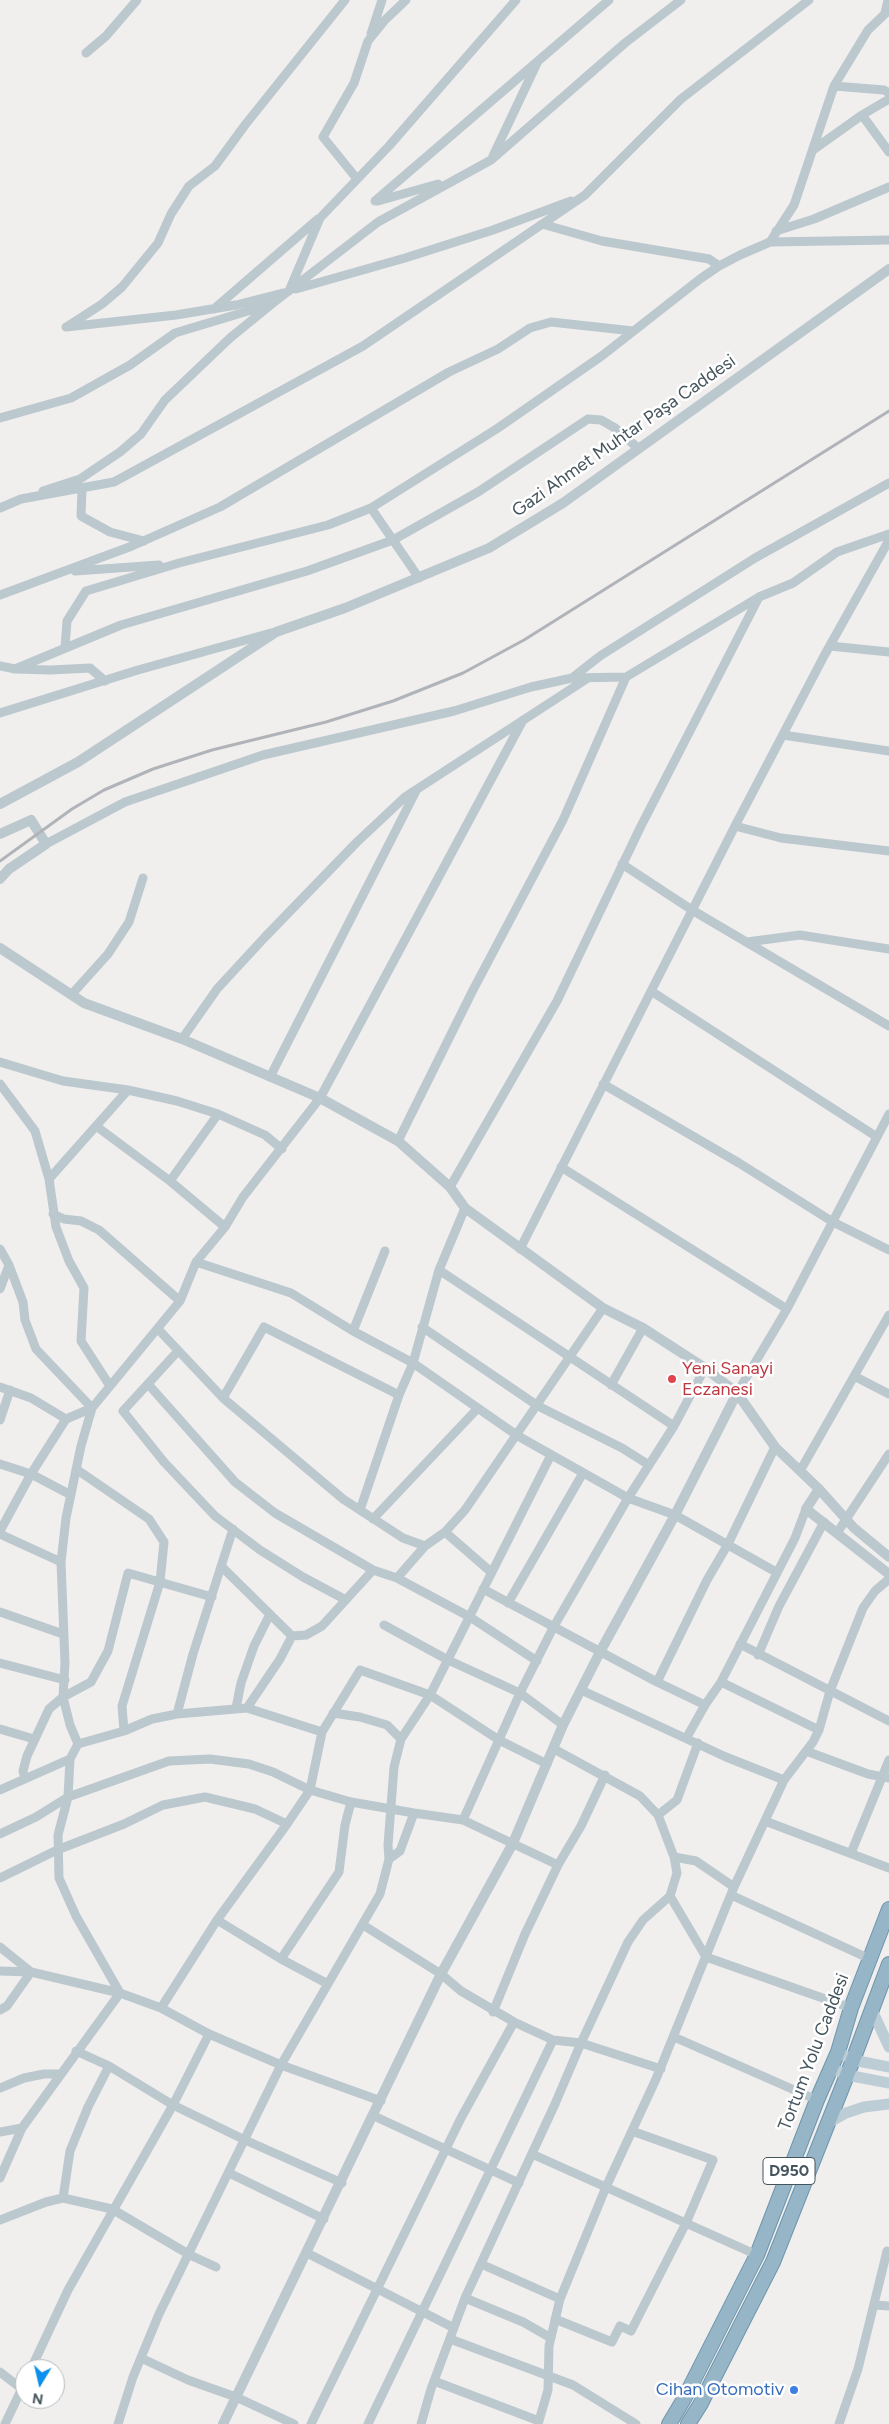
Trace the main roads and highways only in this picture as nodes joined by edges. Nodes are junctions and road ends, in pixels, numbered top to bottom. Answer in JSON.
{"nodes":[{"id":1,"x":889,"y":1909,"type":"edge"},
{"id":2,"x":889,"y":1964,"type":"edge"},
{"id":3,"x":872,"y":2010,"type":"junction"},
{"id":4,"x":889,"y":2047,"type":"edge"},
{"id":5,"x":838,"y":2052,"type":"junction"},
{"id":6,"x":854,"y":2060,"type":"junction"},
{"id":7,"x":889,"y":2067,"type":"edge"},
{"id":8,"x":830,"y":2068,"type":"junction"},
{"id":9,"x":847,"y":2075,"type":"junction"},
{"id":10,"x":889,"y":2083,"type":"edge"},
{"id":11,"x":889,"y":2104,"type":"edge"},
{"id":12,"x":828,"y":2123,"type":"junction"},
{"id":13,"x":670,"y":2424,"type":"edge"},
{"id":14,"x":688,"y":2424,"type":"edge"}],
"edges":[{"from":1,"to":5,"type":"highway","name":"Tortum Yolu Caddesi","number":"D950"},
{"from":2,"to":3,"type":"highway","number":"D950"},
{"from":3,"to":4,"type":"main road"},
{"from":3,"to":6,"type":"highway","number":"D950"},
{"from":5,"to":6,"type":"main road"},
{"from":5,"to":8,"type":"highway","name":"Tortum Yolu Caddesi","number":"D950"},
{"from":6,"to":7,"type":"main road"},
{"from":6,"to":9,"type":"highway","number":"D950"},
{"from":8,"to":9,"type":"main road"},
{"from":8,"to":13,"type":"highway","name":"Tortum Yolu Caddesi","number":"D950"},
{"from":9,"to":10,"type":"main road"},
{"from":9,"to":12,"type":"highway","number":"D950"},
{"from":11,"to":12,"type":"main road"},
{"from":12,"to":14,"type":"highway","number":"D950"}]}
